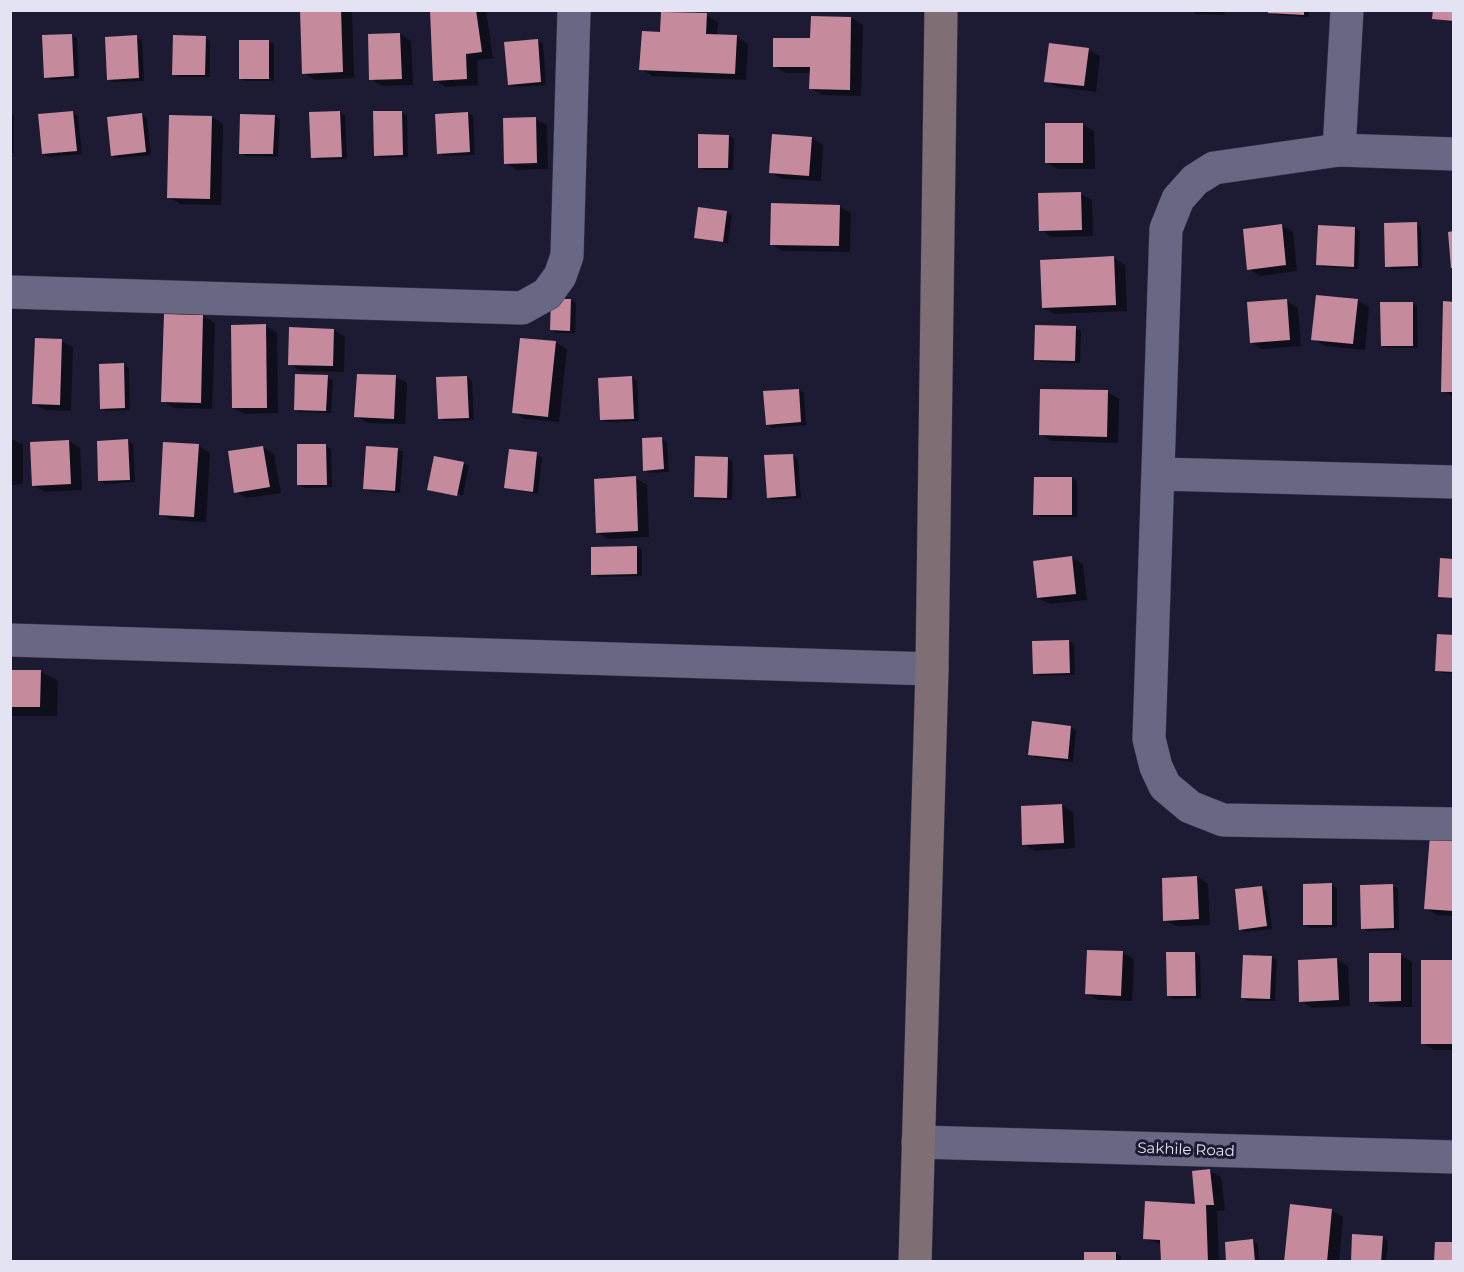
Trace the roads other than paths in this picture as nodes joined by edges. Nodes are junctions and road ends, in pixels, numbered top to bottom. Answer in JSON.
{"nodes":[{"id":1,"x":574,"y":10,"type":"edge"},
{"id":2,"x":941,"y":10,"type":"edge"},
{"id":3,"x":1347,"y":10,"type":"edge"},
{"id":4,"x":1339,"y":150,"type":"junction"},
{"id":5,"x":1454,"y":154,"type":"edge"},
{"id":6,"x":10,"y":292,"type":"edge"},
{"id":7,"x":1160,"y":474,"type":"junction"},
{"id":8,"x":1454,"y":482,"type":"edge"},
{"id":9,"x":10,"y":640,"type":"edge"},
{"id":10,"x":932,"y":669,"type":"junction"},
{"id":11,"x":1454,"y":825,"type":"edge"},
{"id":12,"x":918,"y":1142,"type":"junction"},
{"id":13,"x":1454,"y":1157,"type":"edge"},
{"id":14,"x":915,"y":1262,"type":"edge"}],
"edges":[{"from":1,"to":6,"type":"street"},
{"from":2,"to":10,"type":"street"},
{"from":3,"to":4,"type":"street"},
{"from":4,"to":5,"type":"street"},
{"from":4,"to":7,"type":"street"},
{"from":7,"to":8,"type":"street"},
{"from":7,"to":11,"type":"street"},
{"from":9,"to":10,"type":"street"},
{"from":10,"to":12,"type":"street"},
{"from":12,"to":13,"type":"street","name":"Sakhile Road"},
{"from":12,"to":14,"type":"street"}]}
